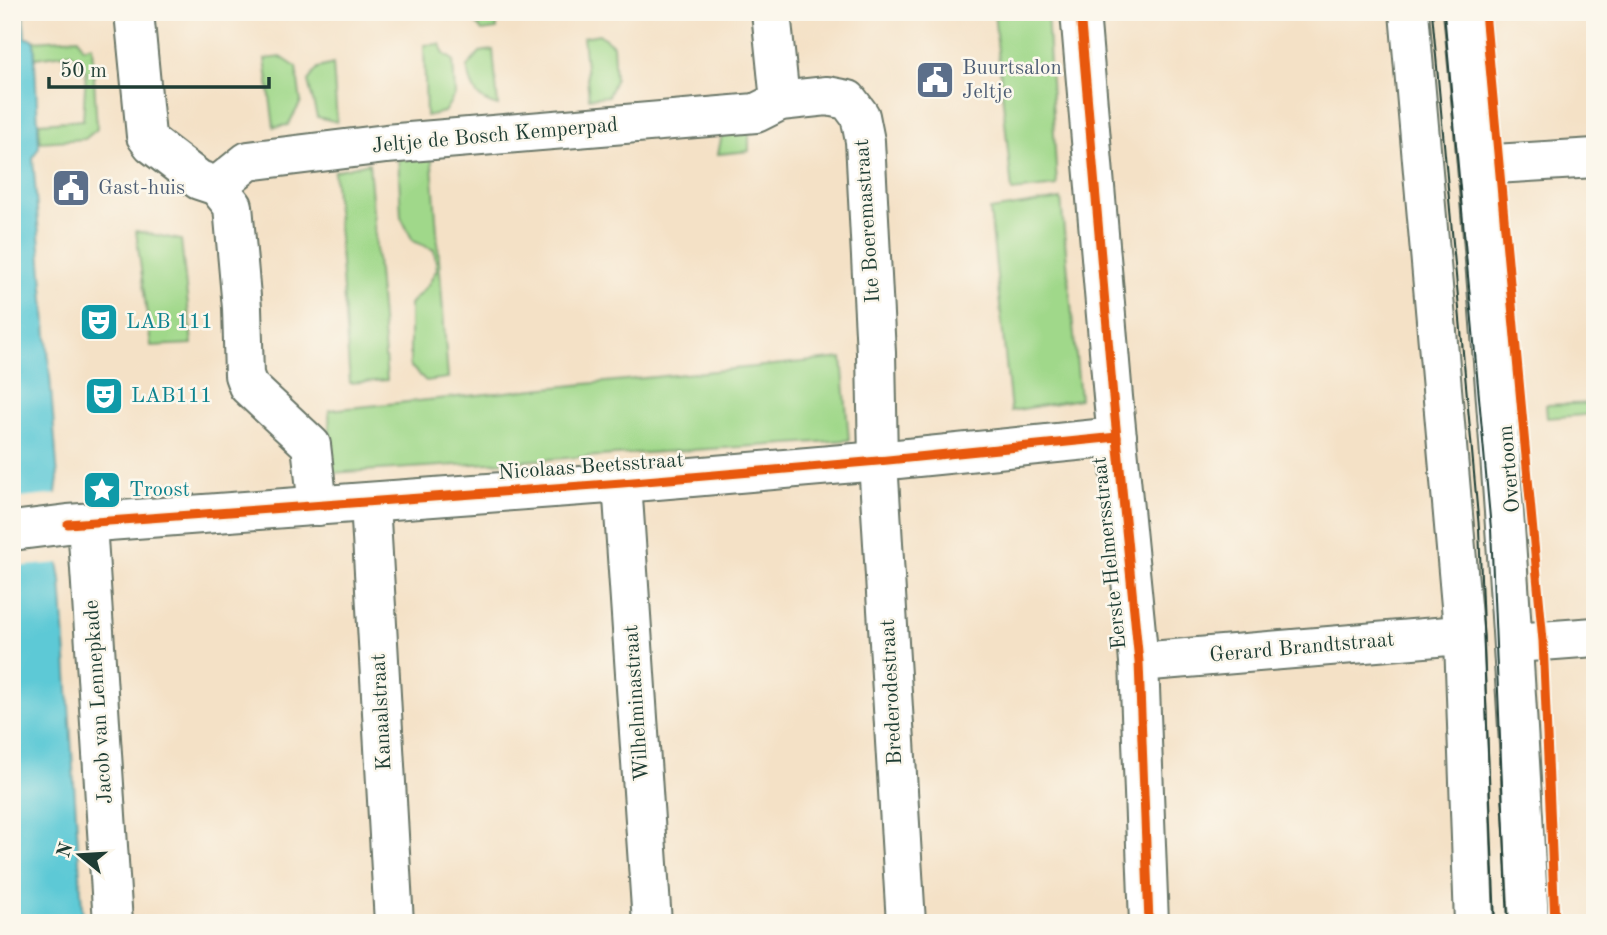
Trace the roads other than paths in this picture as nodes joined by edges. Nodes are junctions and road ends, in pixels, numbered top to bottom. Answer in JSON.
{"nodes":[{"id":1,"x":134,"y":12,"type":"edge"},
{"id":2,"x":771,"y":12,"type":"edge"},
{"id":3,"x":1080,"y":12,"type":"edge"},
{"id":4,"x":1409,"y":12,"type":"edge"},
{"id":5,"x":1463,"y":12,"type":"edge"},
{"id":6,"x":780,"y":101,"type":"junction"},
{"id":7,"x":1595,"y":158,"type":"edge"},
{"id":8,"x":1478,"y":165,"type":"junction"},
{"id":9,"x":217,"y":186,"type":"junction"},
{"id":10,"x":1117,"y":437,"type":"junction"},
{"id":11,"x":878,"y":461,"type":"junction"},
{"id":12,"x":622,"y":482,"type":"junction"},
{"id":13,"x":370,"y":502,"type":"junction"},
{"id":14,"x":318,"y":506,"type":"junction"},
{"id":15,"x":78,"y":524,"type":"junction"},
{"id":16,"x":12,"y":531,"type":"edge"},
{"id":17,"x":1595,"y":637,"type":"edge"},
{"id":18,"x":1464,"y":640,"type":"junction"},
{"id":19,"x":1515,"y":643,"type":"junction"},
{"id":20,"x":1139,"y":662,"type":"junction"},
{"id":21,"x":113,"y":923,"type":"edge"},
{"id":22,"x":394,"y":923,"type":"edge"},
{"id":23,"x":652,"y":923,"type":"edge"},
{"id":24,"x":906,"y":923,"type":"edge"},
{"id":25,"x":1149,"y":923,"type":"edge"},
{"id":26,"x":1474,"y":923,"type":"edge"},
{"id":27,"x":1529,"y":923,"type":"edge"}],
"edges":[{"from":1,"to":9,"type":"street"},
{"from":2,"to":6,"type":"street"},
{"from":3,"to":10,"type":"street","name":"Eerste Helmersstraat"},
{"from":4,"to":18,"type":"street"},
{"from":5,"to":8,"type":"street","name":"Overtoom"},
{"from":6,"to":9,"type":"street","name":"Jeltje de Bosch Kemperpad"},
{"from":6,"to":11,"type":"street","name":"Ite Boeremastraat"},
{"from":7,"to":8,"type":"street"},
{"from":8,"to":19,"type":"street","name":"Overtoom"},
{"from":9,"to":14,"type":"street"},
{"from":10,"to":11,"type":"street","name":"Nicolaas Beetsstraat"},
{"from":10,"to":20,"type":"street","name":"Eerste Helmersstraat"},
{"from":11,"to":12,"type":"street","name":"Nicolaas Beetsstraat"},
{"from":11,"to":24,"type":"street","name":"Brederodestraat"},
{"from":12,"to":13,"type":"street","name":"Nicolaas Beetsstraat"},
{"from":12,"to":23,"type":"street","name":"Wilhelminastraat"},
{"from":13,"to":14,"type":"street","name":"Nicolaas Beetsstraat"},
{"from":13,"to":22,"type":"street","name":"Kanaalstraat"},
{"from":14,"to":15,"type":"street","name":"Nicolaas Beetsstraat"},
{"from":15,"to":16,"type":"street","name":"Nicolaas Beetsstraat"},
{"from":15,"to":21,"type":"street","name":"Jacob van Lennepkade"},
{"from":17,"to":19,"type":"street"},
{"from":18,"to":20,"type":"street","name":"Gerard Brandtstraat"},
{"from":18,"to":26,"type":"street"},
{"from":19,"to":27,"type":"street","name":"Overtoom"},
{"from":20,"to":25,"type":"street","name":"Eerste Helmersstraat"}]}
